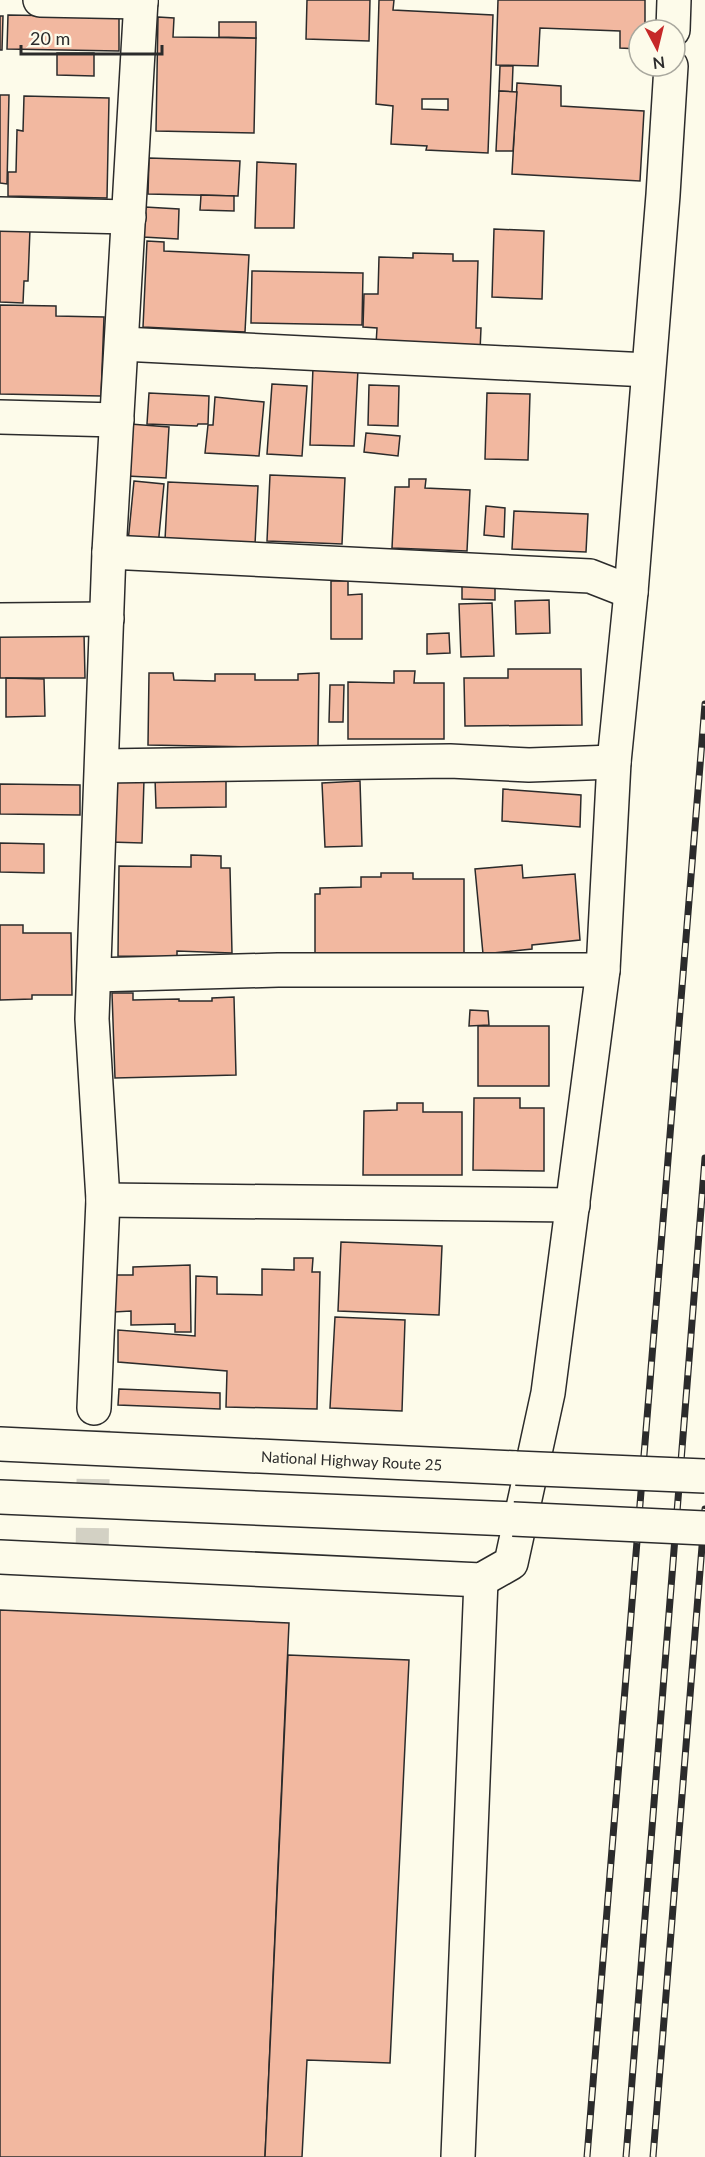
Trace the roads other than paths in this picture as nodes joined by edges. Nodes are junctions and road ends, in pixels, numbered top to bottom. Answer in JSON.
{"nodes":[{"id":1,"x":40,"y":0,"type":"edge"},
{"id":2,"x":674,"y":0,"type":"edge"},
{"id":3,"x":141,"y":1,"type":"edge"},
{"id":4,"x":673,"y":18,"type":"edge"},
{"id":5,"x":670,"y":78,"type":"edge"},
{"id":6,"x":0,"y":214,"type":"edge"},
{"id":7,"x":129,"y":217,"type":"junction"},
{"id":8,"x":122,"y":344,"type":"junction"},
{"id":9,"x":648,"y":370,"type":"junction"},
{"id":10,"x":0,"y":417,"type":"edge"},
{"id":11,"x":117,"y":420,"type":"junction"},
{"id":12,"x":109,"y":552,"type":"junction"},
{"id":13,"x":631,"y":592,"type":"junction"},
{"id":14,"x":0,"y":620,"type":"edge"},
{"id":15,"x":107,"y":620,"type":"junction"},
{"id":16,"x":614,"y":762,"type":"junction"},
{"id":17,"x":103,"y":766,"type":"junction"},
{"id":18,"x":603,"y":970,"type":"junction"},
{"id":19,"x":94,"y":975,"type":"junction"},
{"id":20,"x":103,"y":1200,"type":"junction"},
{"id":21,"x":573,"y":1205,"type":"junction"},
{"id":22,"x":94,"y":1407,"type":"tunnel mouth"},
{"id":23,"x":0,"y":1444,"type":"edge"},
{"id":24,"x":705,"y":1476,"type":"edge"},
{"id":25,"x":0,"y":1497,"type":"edge"},
{"id":26,"x":705,"y":1528,"type":"edge"},
{"id":27,"x":0,"y":1557,"type":"edge"},
{"id":28,"x":481,"y":1580,"type":"junction"},
{"id":29,"x":458,"y":2157,"type":"edge"}],
"edges":[{"from":1,"to":3,"type":"main road"},
{"from":2,"to":4,"type":"main road"},
{"from":3,"to":7,"type":"main road"},
{"from":5,"to":9,"type":"main road"},
{"from":6,"to":7,"type":"main road"},
{"from":7,"to":8,"type":"main road"},
{"from":8,"to":9,"type":"main road"},
{"from":8,"to":11,"type":"main road"},
{"from":9,"to":13,"type":"main road"},
{"from":10,"to":11,"type":"main road"},
{"from":11,"to":12,"type":"main road"},
{"from":12,"to":13,"type":"main road"},
{"from":12,"to":15,"type":"main road"},
{"from":13,"to":16,"type":"main road"},
{"from":14,"to":15,"type":"main road"},
{"from":15,"to":17,"type":"main road"},
{"from":16,"to":17,"type":"main road"},
{"from":16,"to":18,"type":"main road"},
{"from":17,"to":19,"type":"main road"},
{"from":18,"to":19,"type":"main road"},
{"from":18,"to":21,"type":"main road"},
{"from":19,"to":20,"type":"main road"},
{"from":20,"to":21,"type":"main road"},
{"from":20,"to":22,"type":"main road"},
{"from":21,"to":28,"type":"main road"},
{"from":23,"to":24,"type":"main road","name":"National Highway Route 25","bridge":true},
{"from":25,"to":26,"type":"main road","bridge":true},
{"from":27,"to":28,"type":"main road"},
{"from":28,"to":29,"type":"main road"}]}
